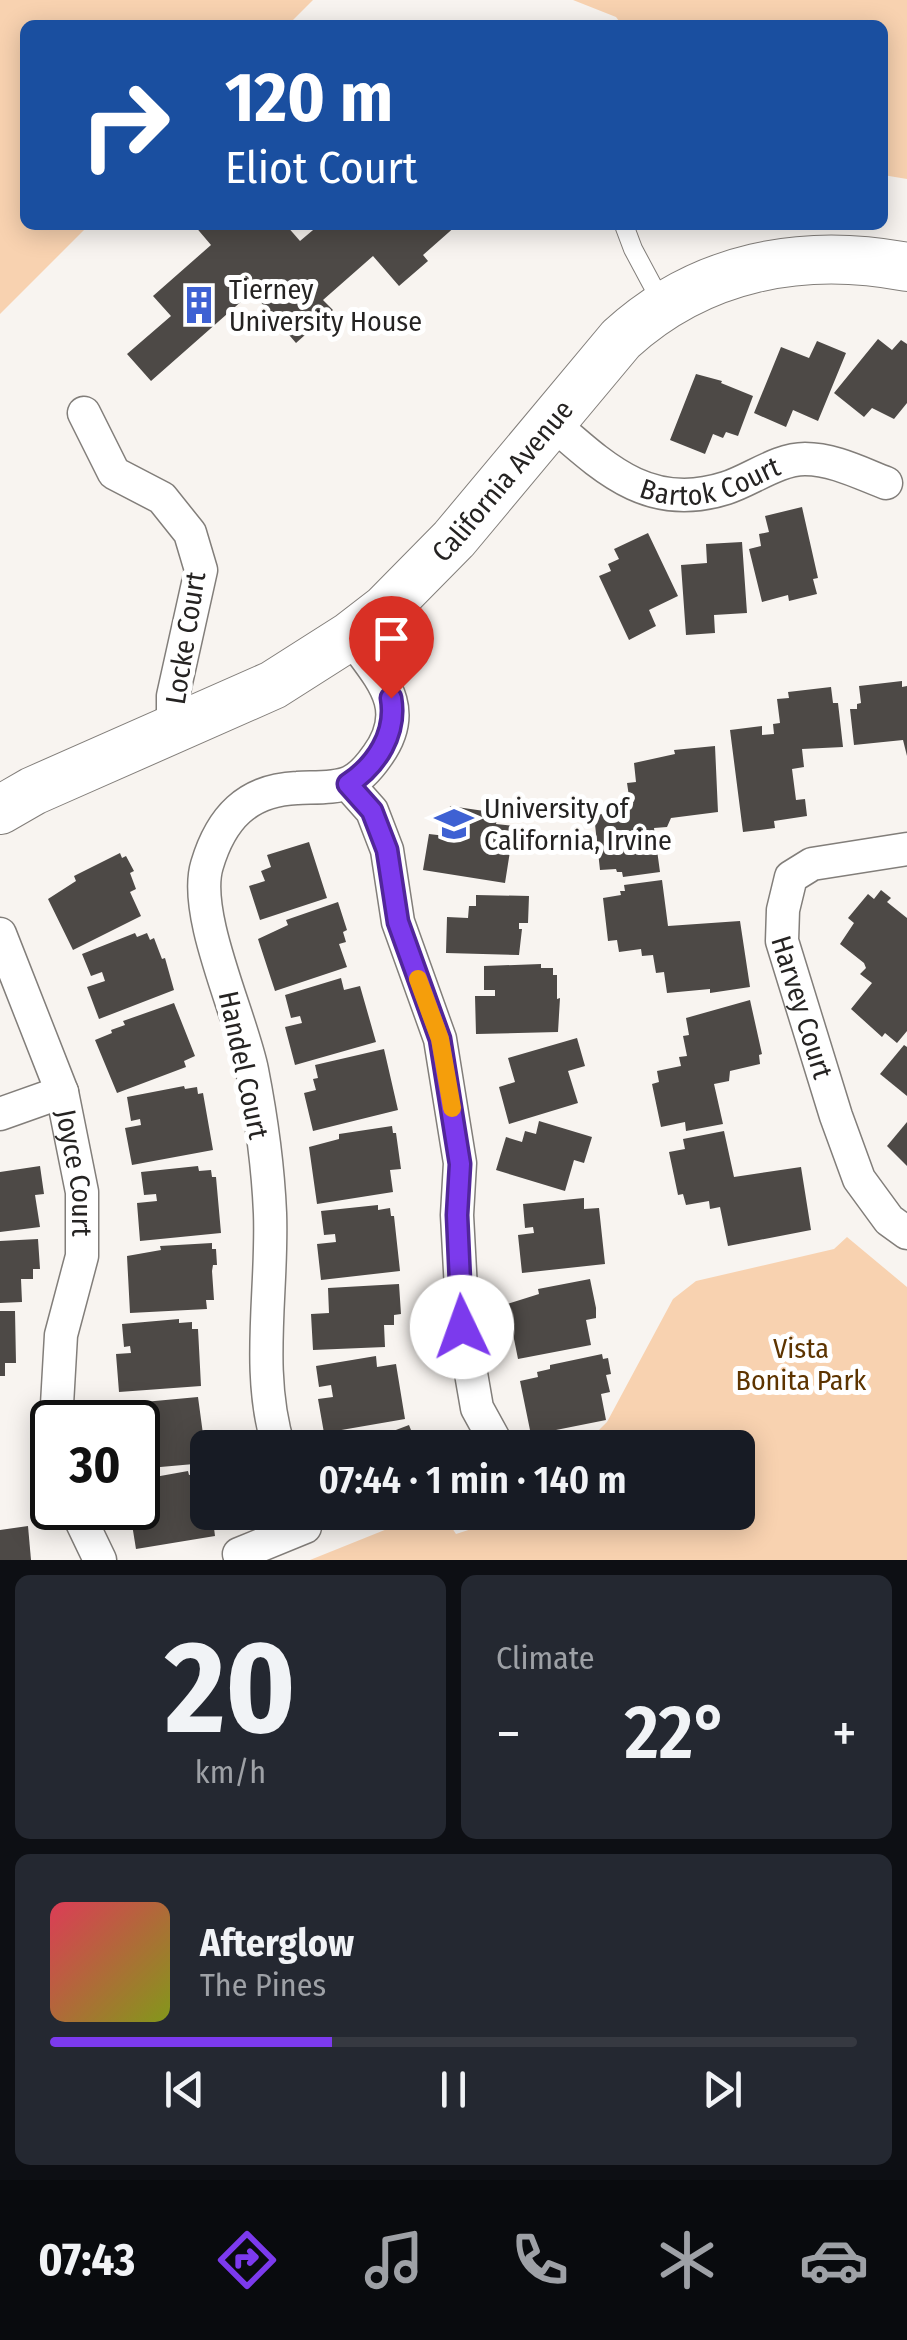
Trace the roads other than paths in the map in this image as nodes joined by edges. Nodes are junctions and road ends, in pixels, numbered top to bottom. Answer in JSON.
{"nodes":[{"id":1,"x":626,"y":230,"type":"edge"},
{"id":2,"x":907,"y":267,"type":"edge"},
{"id":3,"x":663,"y":306,"type":"junction"},
{"id":4,"x":84,"y":413,"type":"dead end"},
{"id":5,"x":550,"y":421,"type":"junction"},
{"id":6,"x":886,"y":482,"type":"dead end"},
{"id":7,"x":350,"y":636,"type":"junction"},
{"id":8,"x":173,"y":730,"type":"junction"},
{"id":9,"x":348,"y":784,"type":"junction"},
{"id":10,"x":0,"y":810,"type":"edge"},
{"id":11,"x":907,"y":849,"type":"edge"},
{"id":12,"x":0,"y":934,"type":"edge"},
{"id":13,"x":62,"y":1092,"type":"junction"},
{"id":14,"x":0,"y":1114,"type":"edge"},
{"id":15,"x":907,"y":1233,"type":"edge"},
{"id":16,"x":57,"y":1400,"type":"edge"},
{"id":17,"x":273,"y":1430,"type":"edge"},
{"id":18,"x":489,"y":1430,"type":"edge"},
{"id":19,"x":86,"y":1530,"type":"edge"},
{"id":20,"x":301,"y":1530,"type":"edge"},
{"id":21,"x":239,"y":1554,"type":"dead end"},
{"id":22,"x":100,"y":1560,"type":"edge"}],
"edges":[{"from":1,"to":3,"type":"lane"},
{"from":2,"to":3,"type":"street","name":"California Avenue"},
{"from":3,"to":5,"type":"street","name":"California Avenue"},
{"from":4,"to":8,"type":"street","name":"Locke Court"},
{"from":5,"to":6,"type":"street","name":"Bartok Court"},
{"from":5,"to":7,"type":"street","name":"California Avenue"},
{"from":7,"to":8,"type":"street","name":"California Avenue"},
{"from":7,"to":9,"type":"street"},
{"from":8,"to":10,"type":"street","name":"California Avenue"},
{"from":9,"to":17,"type":"street","name":"Handel Court"},
{"from":9,"to":18,"type":"street"},
{"from":11,"to":15,"type":"street","name":"Harvey Court"},
{"from":12,"to":13,"type":"street","name":"Joyce Court"},
{"from":13,"to":14,"type":"street"},
{"from":13,"to":16,"type":"street","name":"Joyce Court"},
{"from":19,"to":22,"type":"street"},
{"from":20,"to":21,"type":"street"}]}
